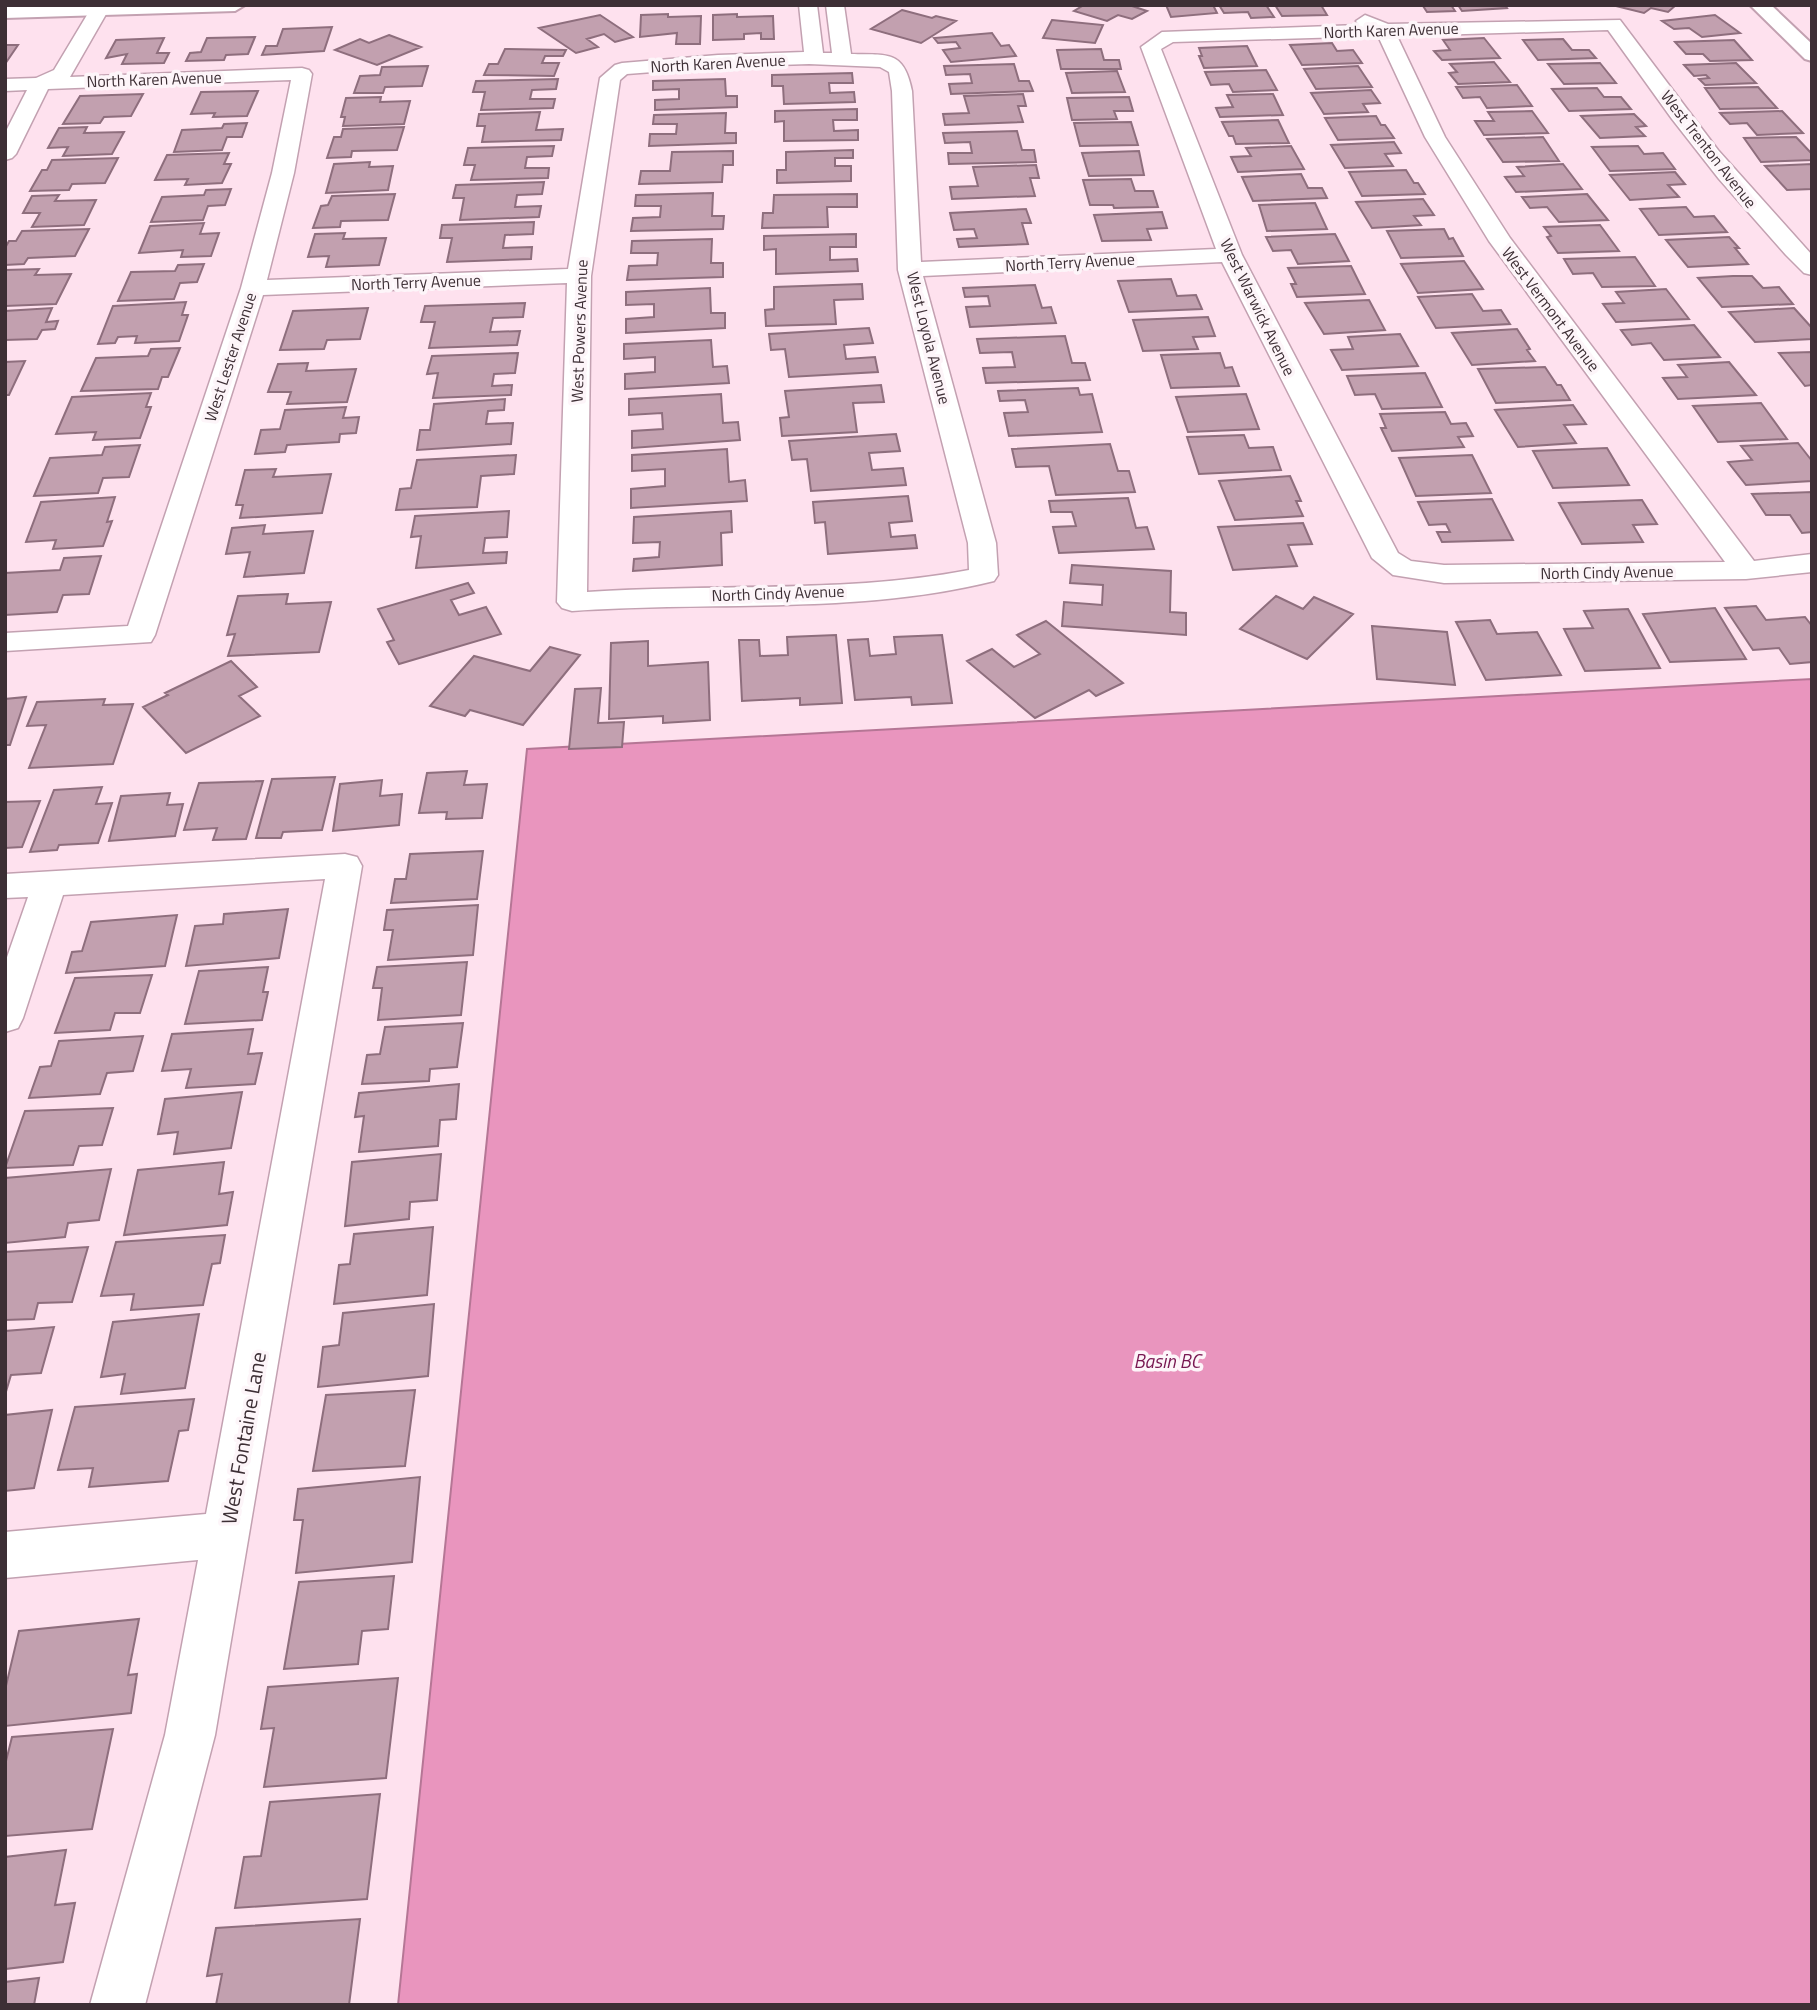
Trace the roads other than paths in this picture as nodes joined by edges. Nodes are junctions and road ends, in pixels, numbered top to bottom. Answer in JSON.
{"nodes":[{"id":1,"x":235,"y":5,"type":"edge"},
{"id":2,"x":808,"y":5,"type":"edge"},
{"id":3,"x":835,"y":5,"type":"edge"},
{"id":4,"x":1354,"y":5,"type":"edge"},
{"id":5,"x":1760,"y":5,"type":"edge"},
{"id":6,"x":47,"y":8,"type":"edge"},
{"id":7,"x":100,"y":9,"type":"junction"},
{"id":8,"x":16,"y":10,"type":"edge"},
{"id":9,"x":72,"y":10,"type":"junction"},
{"id":10,"x":1386,"y":21,"type":"junction"},
{"id":11,"x":1613,"y":24,"type":"joint"},
{"id":12,"x":60,"y":31,"type":"dead end"},
{"id":13,"x":1169,"y":36,"type":"joint"},
{"id":14,"x":1812,"y":55,"type":"edge"},
{"id":15,"x":814,"y":58,"type":"junction"},
{"id":16,"x":842,"y":59,"type":"junction"},
{"id":17,"x":885,"y":61,"type":"joint"},
{"id":18,"x":622,"y":69,"type":"joint"},
{"id":19,"x":41,"y":73,"type":"junction"},
{"id":20,"x":302,"y":74,"type":"joint"},
{"id":21,"x":5,"y":85,"type":"edge"},
{"id":22,"x":5,"y":154,"type":"edge"},
{"id":23,"x":1230,"y":255,"type":"junction"},
{"id":24,"x":1812,"y":268,"type":"edge"},
{"id":25,"x":911,"y":270,"type":"junction"},
{"id":26,"x":579,"y":276,"type":"junction"},
{"id":27,"x":253,"y":288,"type":"junction"},
{"id":28,"x":1812,"y":563,"type":"edge"},
{"id":29,"x":1403,"y":569,"type":"joint"},
{"id":30,"x":1746,"y":570,"type":"junction"},
{"id":31,"x":984,"y":575,"type":"joint"},
{"id":32,"x":572,"y":602,"type":"joint"},
{"id":33,"x":5,"y":642,"type":"edge"},
{"id":34,"x":50,"y":883,"type":"junction"},
{"id":35,"x":5,"y":886,"type":"edge"},
{"id":36,"x":5,"y":1018,"type":"edge"},
{"id":37,"x":226,"y":1535,"type":"junction"},
{"id":38,"x":5,"y":1555,"type":"edge"},
{"id":39,"x":117,"y":2005,"type":"edge"}],
"edges":[{"from":1,"to":7,"type":"street"},
{"from":2,"to":15,"type":"street"},
{"from":3,"to":16,"type":"street"},
{"from":4,"to":10,"type":"street"},
{"from":5,"to":14,"type":"street"},
{"from":6,"to":8,"type":"street"},
{"from":6,"to":9,"type":"street"},
{"from":7,"to":9,"type":"street"},
{"from":7,"to":19,"type":"street"},
{"from":9,"to":12,"type":"street"},
{"from":10,"to":11,"type":"street","name":"North Karen Avenue"},
{"from":10,"to":13,"type":"street","name":"North Karen Avenue"},
{"from":10,"to":30,"type":"street","name":"West Vermont Avenue"},
{"from":11,"to":24,"type":"street","name":"West Trenton Avenue"},
{"from":13,"to":23,"type":"street","name":"West Warwick Avenue"},
{"from":15,"to":16,"type":"street","name":"North Karen Avenue"},
{"from":15,"to":18,"type":"street","name":"North Karen Avenue"},
{"from":16,"to":17,"type":"street","name":"North Karen Avenue"},
{"from":17,"to":25,"type":"street","name":"West Loyola Avenue"},
{"from":18,"to":26,"type":"street","name":"West Powers Avenue"},
{"from":19,"to":20,"type":"street","name":"North Karen Avenue"},
{"from":19,"to":21,"type":"street","name":"North Karen Avenue"},
{"from":19,"to":22,"type":"street"},
{"from":20,"to":27,"type":"street","name":"West Lester Avenue"},
{"from":23,"to":25,"type":"street","name":"North Terry Avenue"},
{"from":23,"to":29,"type":"street","name":"West Warwick Avenue"},
{"from":25,"to":31,"type":"street","name":"West Loyola Avenue"},
{"from":26,"to":27,"type":"street","name":"North Terry Avenue"},
{"from":26,"to":32,"type":"street","name":"West Powers Avenue"},
{"from":27,"to":33,"type":"street","name":"West Lester Avenue"},
{"from":28,"to":30,"type":"street","name":"North Cindy Avenue"},
{"from":29,"to":30,"type":"street","name":"North Cindy Avenue"},
{"from":31,"to":32,"type":"street","name":"North Cindy Avenue"},
{"from":34,"to":35,"type":"street"},
{"from":34,"to":36,"type":"street"},
{"from":34,"to":37,"type":"street","name":"West Fontaine Lane"},
{"from":37,"to":38,"type":"street"},
{"from":37,"to":39,"type":"street","name":"West Fontaine Lane"}]}
